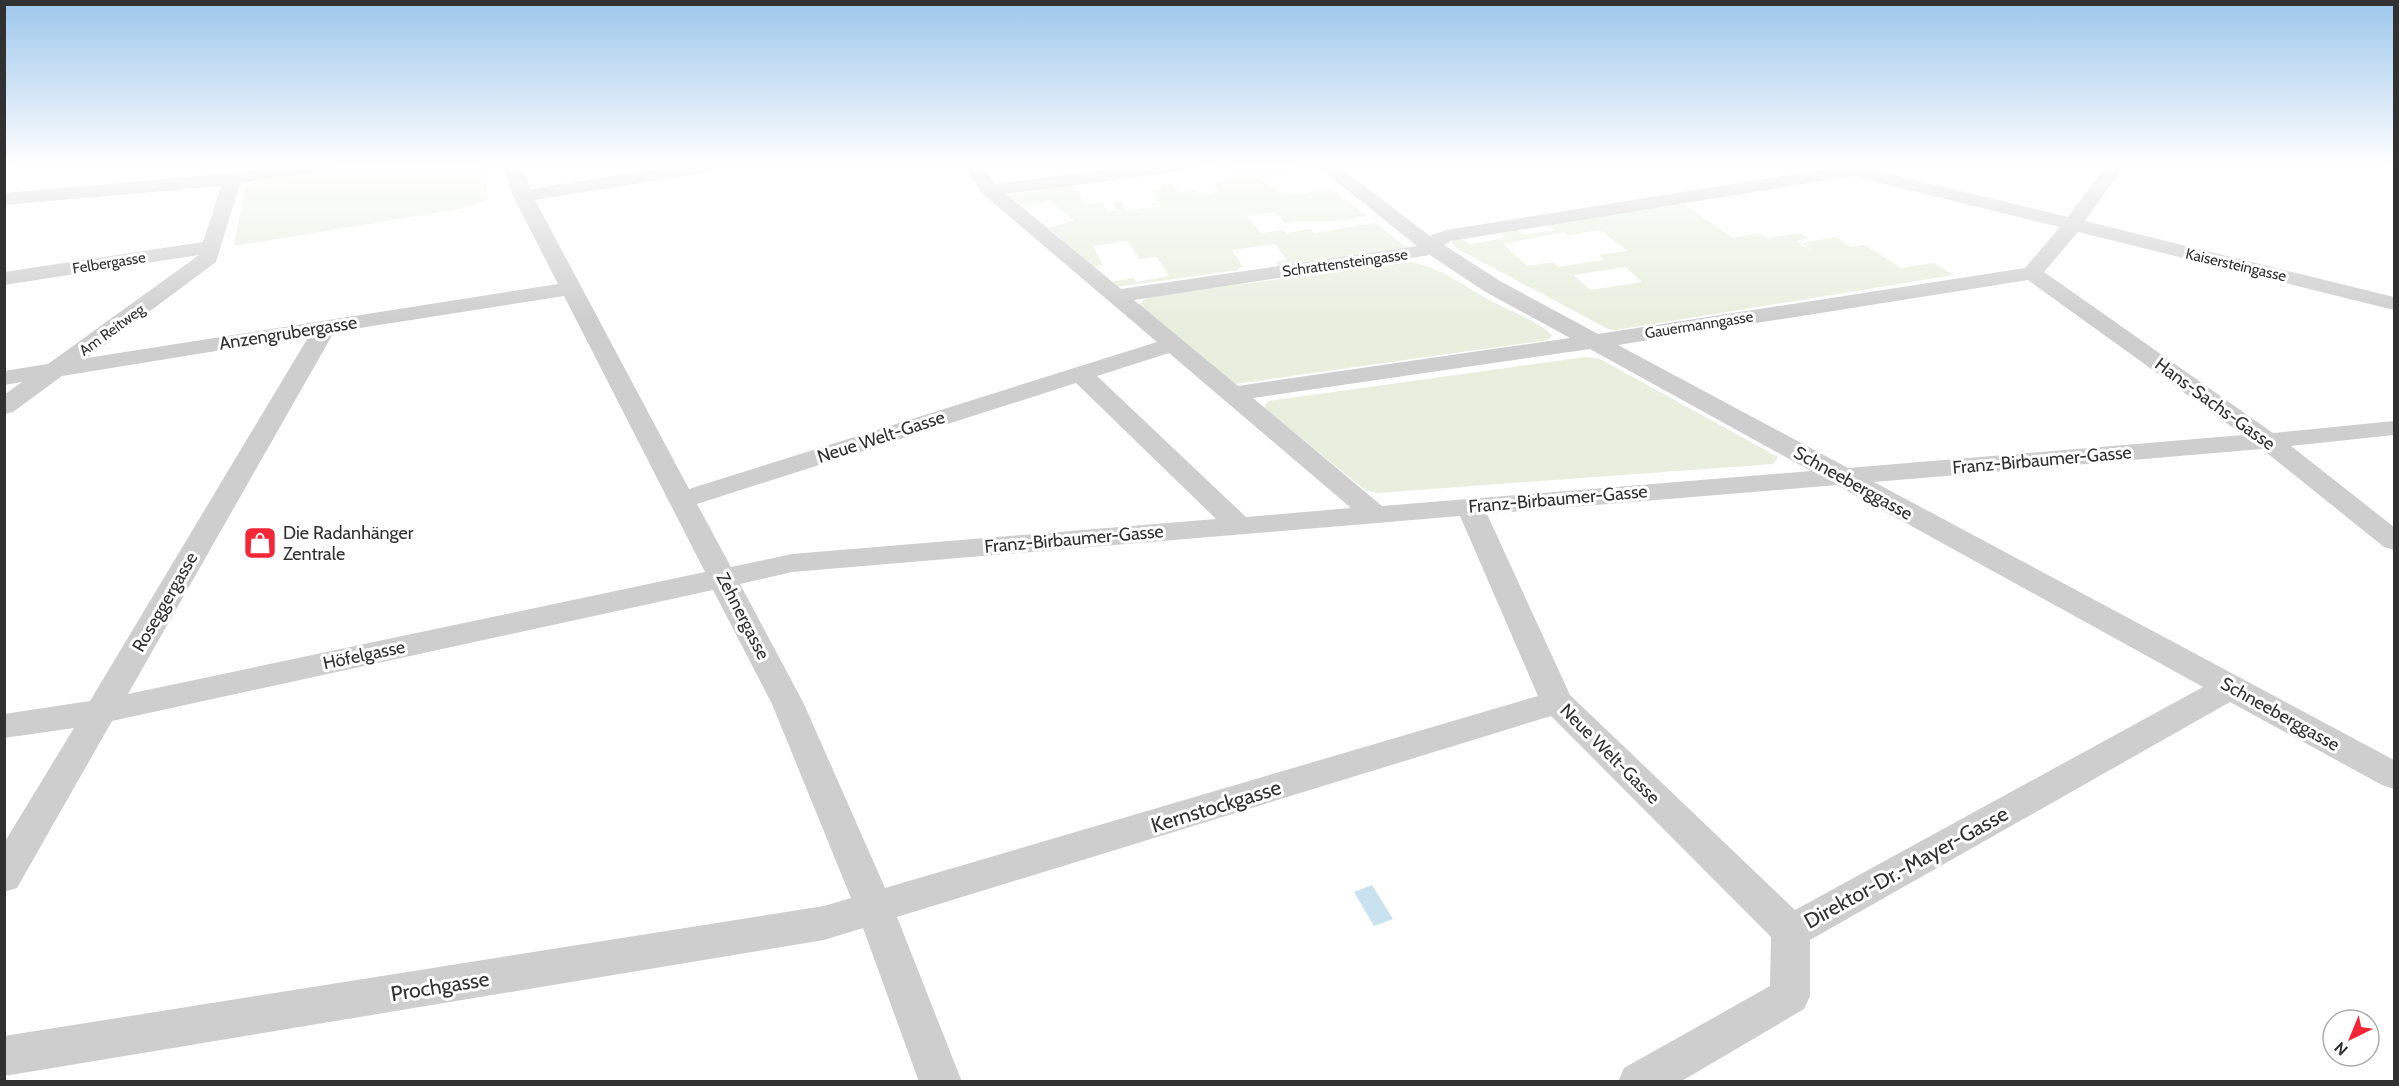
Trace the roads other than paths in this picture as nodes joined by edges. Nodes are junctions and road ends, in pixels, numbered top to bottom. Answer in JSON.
{"nodes":[{"id":1,"x":221,"y":217,"type":"edge"},
{"id":2,"x":534,"y":217,"type":"edge"},
{"id":3,"x":1022,"y":217,"type":"edge"},
{"id":4,"x":1392,"y":217,"type":"edge"},
{"id":5,"x":1560,"y":217,"type":"edge"},
{"id":6,"x":2034,"y":217,"type":"edge"},
{"id":7,"x":2079,"y":217,"type":"edge"},
{"id":8,"x":2072,"y":226,"type":"junction"},
{"id":9,"x":1429,"y":245,"type":"junction"},
{"id":10,"x":212,"y":246,"type":"junction"},
{"id":11,"x":2032,"y":273,"type":"junction"},
{"id":12,"x":4,"y":279,"type":"edge"},
{"id":13,"x":571,"y":288,"type":"junction"},
{"id":14,"x":1118,"y":296,"type":"junction"},
{"id":15,"x":2394,"y":303,"type":"edge"},
{"id":16,"x":326,"y":327,"type":"junction"},
{"id":17,"x":1596,"y":341,"type":"junction"},
{"id":18,"x":1174,"y":344,"type":"junction"},
{"id":19,"x":60,"y":368,"type":"junction"},
{"id":20,"x":1081,"y":374,"type":"junction"},
{"id":21,"x":4,"y":378,"type":"edge"},
{"id":22,"x":1232,"y":394,"type":"junction"},
{"id":23,"x":4,"y":407,"type":"edge"},
{"id":24,"x":2394,"y":428,"type":"edge"},
{"id":25,"x":2268,"y":441,"type":"junction"},
{"id":26,"x":1841,"y":477,"type":"junction"},
{"id":27,"x":682,"y":500,"type":"junction"},
{"id":28,"x":1469,"y":506,"type":"junction"},
{"id":29,"x":1376,"y":514,"type":"junction"},
{"id":30,"x":1238,"y":525,"type":"junction"},
{"id":31,"x":2394,"y":541,"type":"edge"},
{"id":32,"x":723,"y":577,"type":"junction"},
{"id":33,"x":2230,"y":687,"type":"junction"},
{"id":34,"x":1557,"y":702,"type":"junction"},
{"id":35,"x":100,"y":712,"type":"junction"},
{"id":36,"x":4,"y":726,"type":"edge"},
{"id":37,"x":2394,"y":776,"type":"edge"},
{"id":38,"x":4,"y":877,"type":"edge"},
{"id":39,"x":875,"y":909,"type":"junction"},
{"id":40,"x":1791,"y":931,"type":"junction"},
{"id":41,"x":4,"y":1056,"type":"edge"},
{"id":42,"x":941,"y":1082,"type":"edge"},
{"id":43,"x":1639,"y":1082,"type":"edge"}],
"edges":[{"from":1,"to":10,"type":"street"},
{"from":2,"to":13,"type":"street","name":"Zehnergasse"},
{"from":3,"to":14,"type":"street"},
{"from":4,"to":9,"type":"street","name":"Schneeberggasse"},
{"from":5,"to":9,"type":"street","name":"Schrattensteingasse"},
{"from":6,"to":8,"type":"street","name":"Kaisersteingasse"},
{"from":7,"to":8,"type":"street"},
{"from":8,"to":11,"type":"street"},
{"from":8,"to":15,"type":"street","name":"Kaisersteingasse"},
{"from":9,"to":14,"type":"street","name":"Schrattensteingasse"},
{"from":9,"to":17,"type":"street","name":"Schneeberggasse"},
{"from":10,"to":12,"type":"street","name":"Felbergasse"},
{"from":10,"to":19,"type":"street","name":"Am Reitweg"},
{"from":11,"to":17,"type":"street","name":"Gauermanngasse"},
{"from":11,"to":25,"type":"street","name":"Hans-Sachs-Gasse"},
{"from":13,"to":16,"type":"street","name":"Anzengrubergasse"},
{"from":13,"to":27,"type":"street","name":"Zehnergasse"},
{"from":14,"to":18,"type":"street"},
{"from":16,"to":19,"type":"street","name":"Anzengrubergasse"},
{"from":16,"to":35,"type":"street","name":"Roseggergasse"},
{"from":17,"to":22,"type":"street","name":"Gauermanngasse"},
{"from":17,"to":26,"type":"street","name":"Schneeberggasse"},
{"from":18,"to":20,"type":"street","name":"Neue Welt-Gasse"},
{"from":18,"to":22,"type":"street"},
{"from":19,"to":21,"type":"street","name":"Anzengrubergasse"},
{"from":19,"to":23,"type":"street","name":"Am Reitweg"},
{"from":20,"to":27,"type":"street","name":"Neue Welt-Gasse"},
{"from":20,"to":30,"type":"street"},
{"from":22,"to":29,"type":"street"},
{"from":24,"to":25,"type":"street","name":"Franz-Birbaumer-Gasse"},
{"from":25,"to":26,"type":"street","name":"Franz-Birbaumer-Gasse"},
{"from":25,"to":31,"type":"street","name":"Hans-Sachs-Gasse"},
{"from":26,"to":28,"type":"street","name":"Franz-Birbaumer-Gasse"},
{"from":26,"to":33,"type":"street","name":"Schneeberggasse"},
{"from":27,"to":32,"type":"street","name":"Zehnergasse"},
{"from":28,"to":29,"type":"street","name":"Franz-Birbaumer-Gasse"},
{"from":28,"to":34,"type":"street","name":"Neue Welt-Gasse"},
{"from":29,"to":30,"type":"street","name":"Franz-Birbaumer-Gasse"},
{"from":30,"to":32,"type":"street","name":"Franz-Birbaumer-Gasse"},
{"from":32,"to":35,"type":"street","name":"Höfelgasse"},
{"from":32,"to":39,"type":"street","name":"Zehnergasse"},
{"from":33,"to":37,"type":"street","name":"Schneeberggasse"},
{"from":33,"to":40,"type":"street","name":"Direktor-Dr.-Mayer-Gasse"},
{"from":34,"to":39,"type":"street","name":"Kernstockgasse"},
{"from":34,"to":40,"type":"street","name":"Neue Welt-Gasse"},
{"from":35,"to":36,"type":"street","name":"Höfelgasse"},
{"from":35,"to":38,"type":"street","name":"Roseggergasse"},
{"from":39,"to":41,"type":"street","name":"Prochgasse"},
{"from":39,"to":42,"type":"street","name":"Zehnergasse"},
{"from":40,"to":43,"type":"street","name":"Direktor-Dr.-Mayer-Gasse"}]}
